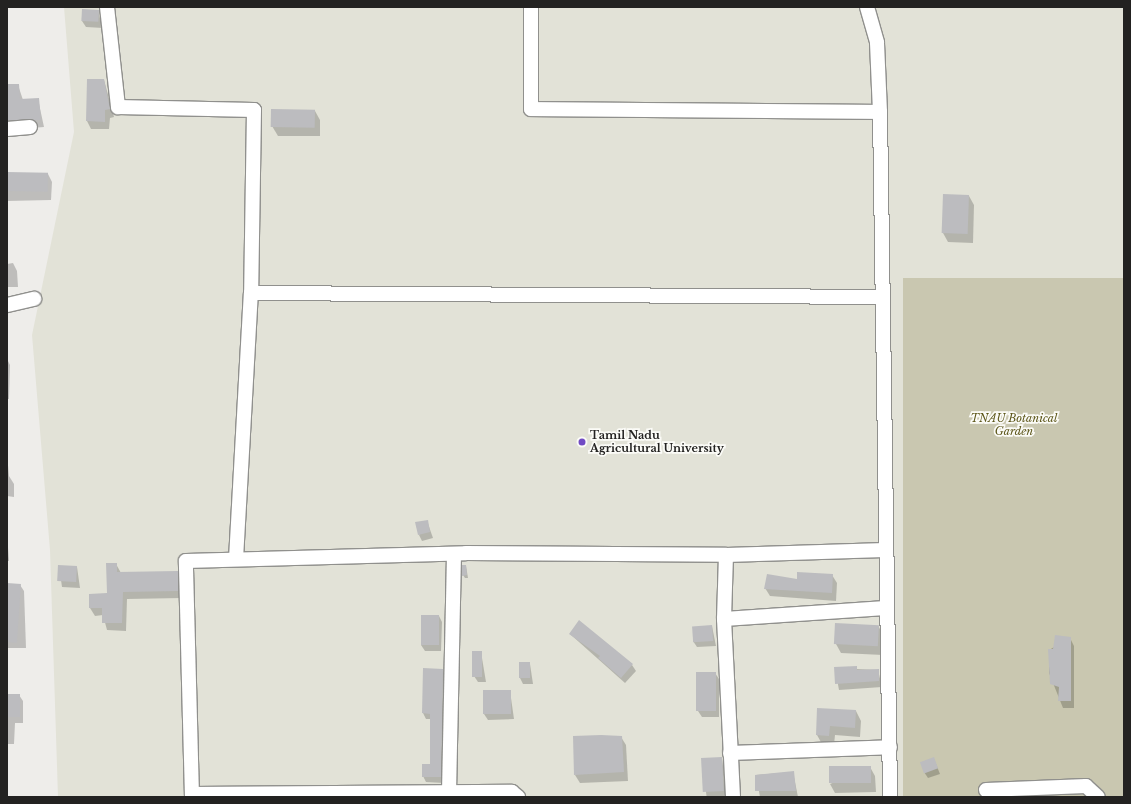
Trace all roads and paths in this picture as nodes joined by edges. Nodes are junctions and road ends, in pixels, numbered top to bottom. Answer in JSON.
{"nodes":[{"id":1,"x":107,"y":7,"type":"edge"},
{"id":2,"x":531,"y":7,"type":"edge"},
{"id":3,"x":867,"y":7,"type":"edge"},
{"id":4,"x":880,"y":112,"type":"junction"},
{"id":5,"x":30,"y":127,"type":"dead end"},
{"id":6,"x":7,"y":129,"type":"edge"},
{"id":7,"x":251,"y":293,"type":"junction"},
{"id":8,"x":882,"y":297,"type":"junction"},
{"id":9,"x":34,"y":299,"type":"dead end"},
{"id":10,"x":7,"y":305,"type":"edge"},
{"id":11,"x":885,"y":550,"type":"junction"},
{"id":12,"x":454,"y":554,"type":"junction"},
{"id":13,"x":726,"y":555,"type":"junction"},
{"id":14,"x":236,"y":559,"type":"junction"},
{"id":15,"x":886,"y":608,"type":"junction"},
{"id":16,"x":724,"y":619,"type":"junction"},
{"id":17,"x":890,"y":748,"type":"junction"},
{"id":18,"x":730,"y":753,"type":"junction"},
{"id":19,"x":986,"y":790,"type":"dead end"},
{"id":20,"x":449,"y":793,"type":"junction"},
{"id":21,"x":192,"y":796,"type":"edge"},
{"id":22,"x":518,"y":797,"type":"edge"},
{"id":23,"x":733,"y":797,"type":"edge"},
{"id":24,"x":890,"y":797,"type":"edge"},
{"id":25,"x":1098,"y":797,"type":"edge"}],
"edges":[{"from":1,"to":7,"type":"street"},
{"from":2,"to":4,"type":"street"},
{"from":3,"to":4,"type":"street"},
{"from":4,"to":8,"type":"street"},
{"from":5,"to":6,"type":"street"},
{"from":7,"to":8,"type":"street"},
{"from":7,"to":14,"type":"street"},
{"from":8,"to":11,"type":"street"},
{"from":9,"to":10,"type":"street"},
{"from":11,"to":13,"type":"street"},
{"from":11,"to":15,"type":"street"},
{"from":12,"to":13,"type":"street"},
{"from":12,"to":14,"type":"street"},
{"from":12,"to":20,"type":"street"},
{"from":13,"to":16,"type":"street"},
{"from":14,"to":21,"type":"street"},
{"from":15,"to":16,"type":"street"},
{"from":15,"to":17,"type":"street"},
{"from":16,"to":18,"type":"street"},
{"from":17,"to":18,"type":"street"},
{"from":17,"to":24,"type":"street"},
{"from":18,"to":23,"type":"street"},
{"from":19,"to":25,"type":"street"},
{"from":20,"to":21,"type":"street"},
{"from":20,"to":22,"type":"street"}]}
